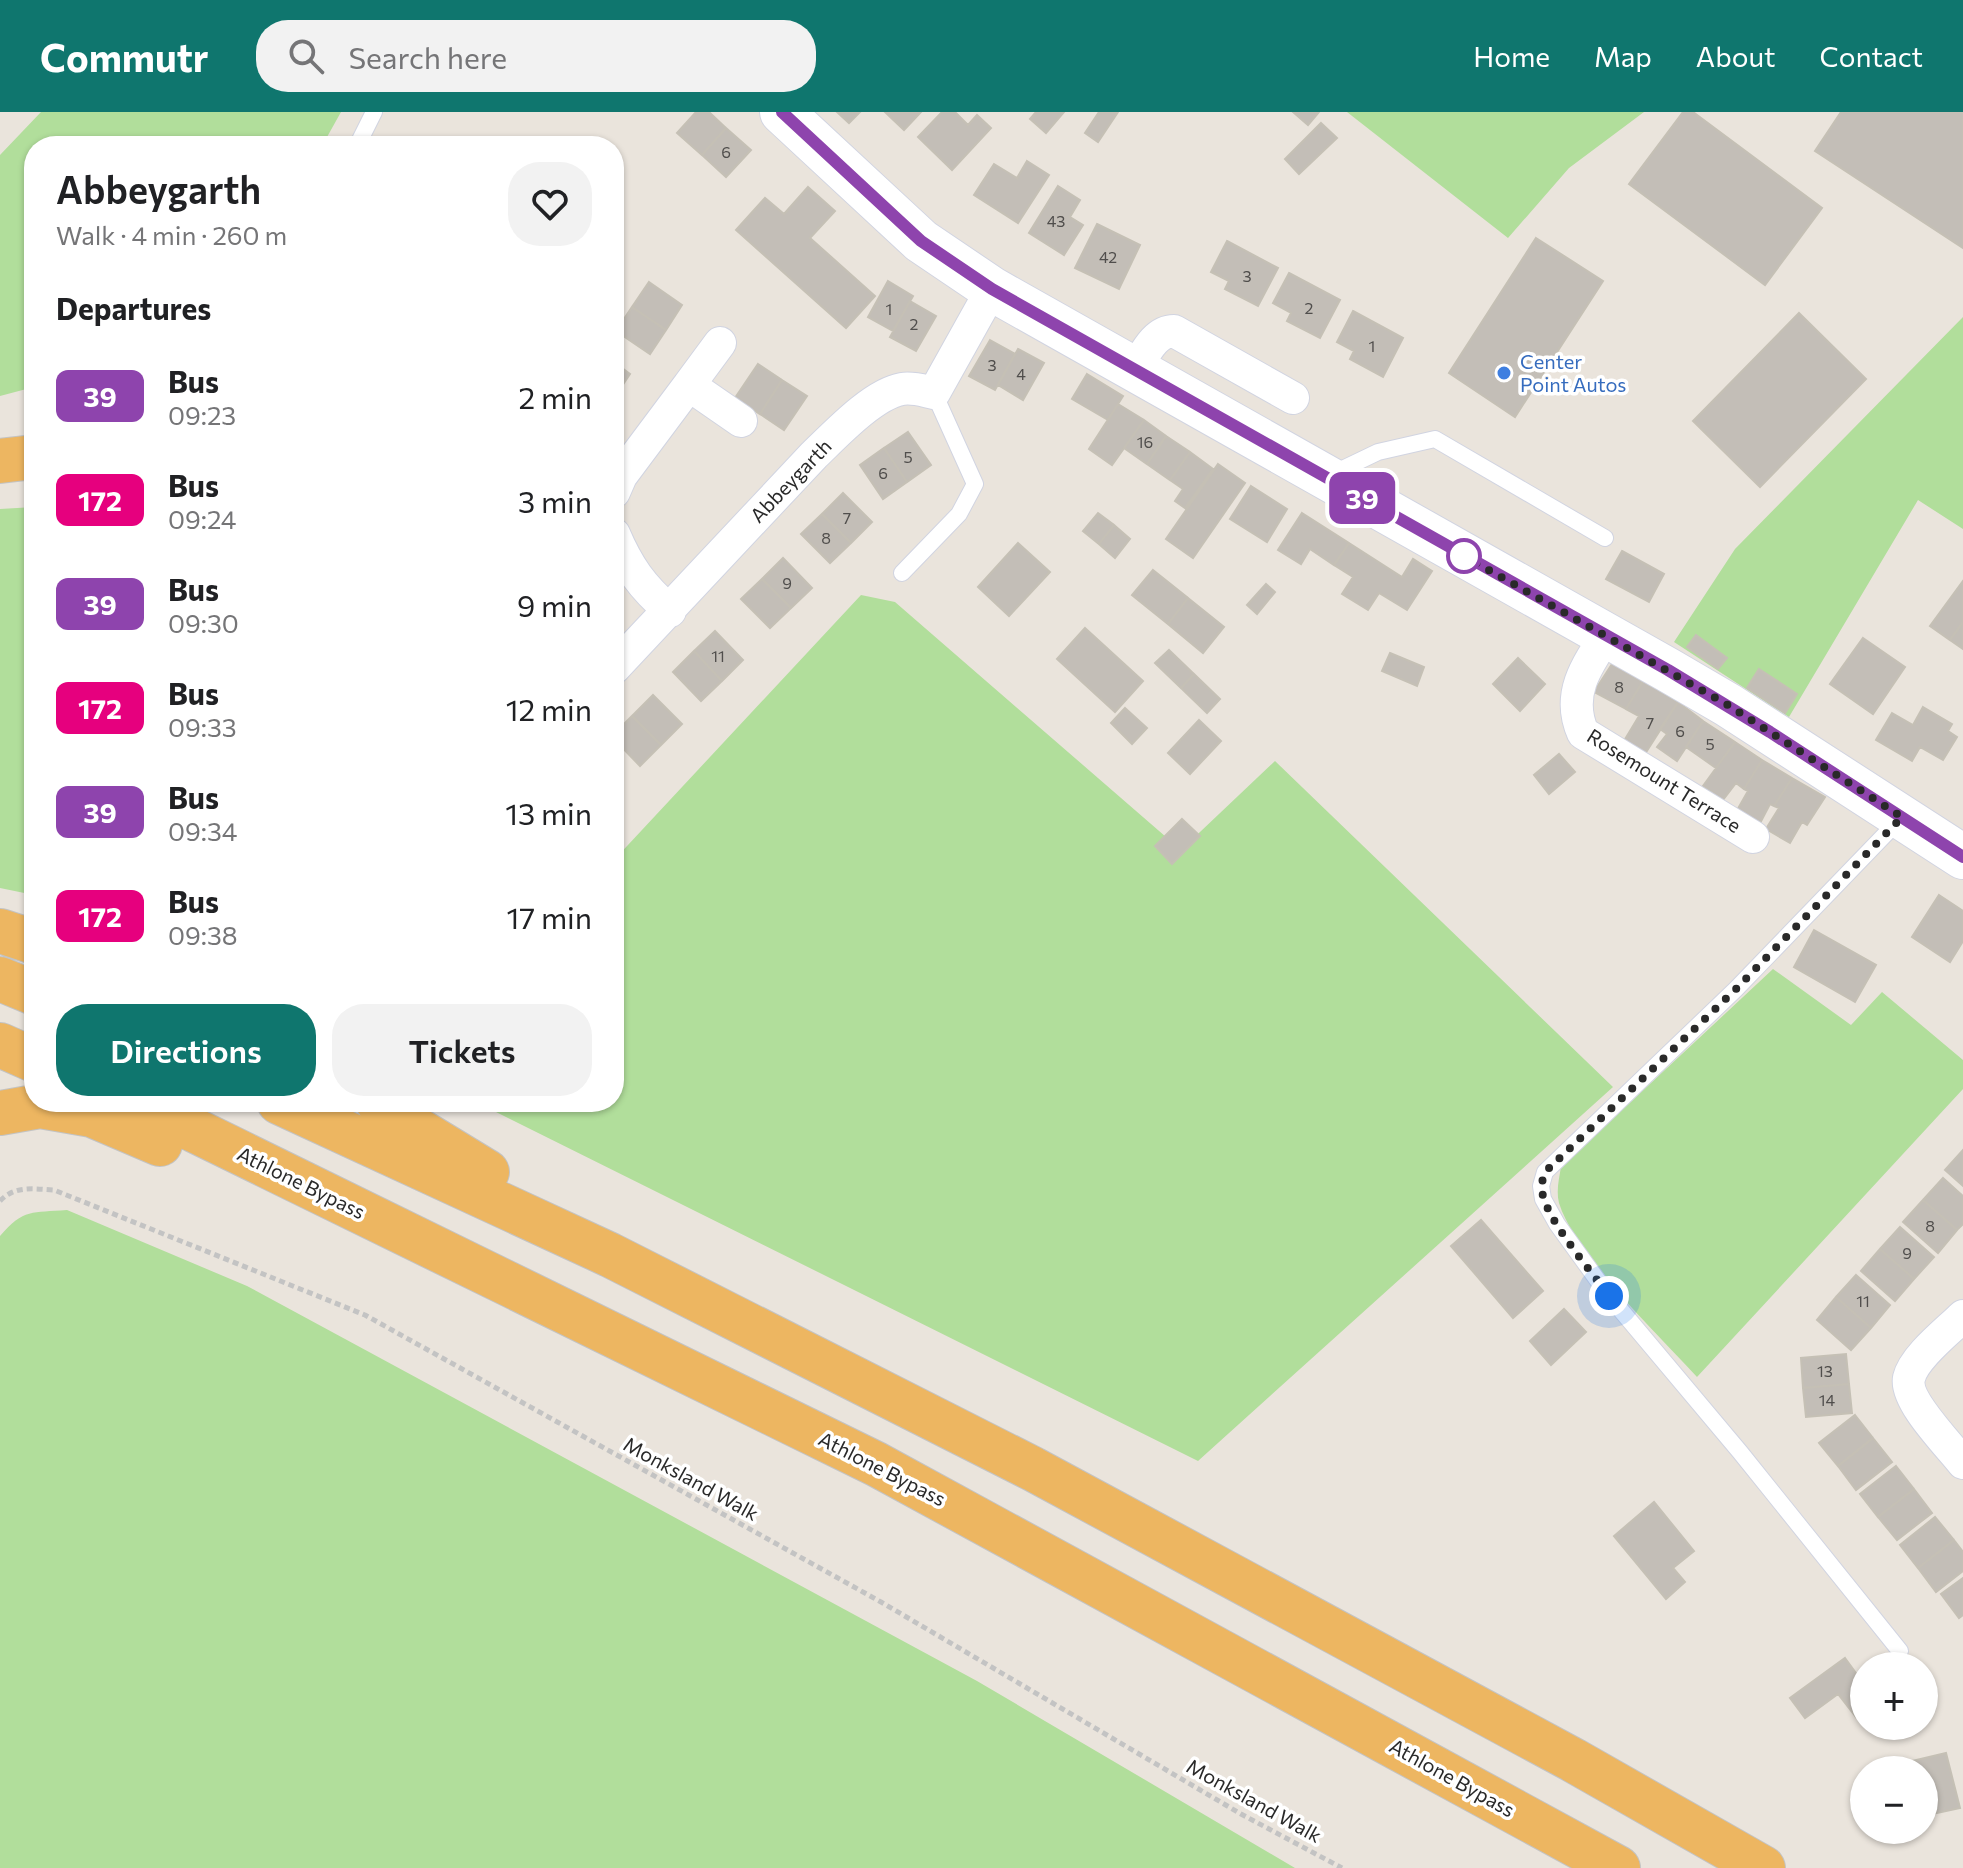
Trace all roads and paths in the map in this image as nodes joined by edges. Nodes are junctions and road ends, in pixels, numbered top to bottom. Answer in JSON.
{"nodes":[{"id":1,"x":374,"y":112,"type":"edge"},
{"id":2,"x":782,"y":112,"type":"edge"},
{"id":3,"x":362,"y":136,"type":"edge"},
{"id":4,"x":992,"y":289,"type":"junction"},
{"id":5,"x":720,"y":343,"type":"dead end"},
{"id":6,"x":1134,"y":371,"type":"junction"},
{"id":7,"x":689,"y":385,"type":"junction"},
{"id":8,"x":934,"y":393,"type":"junction"},
{"id":9,"x":1293,"y":398,"type":"dead end"},
{"id":10,"x":741,"y":421,"type":"dead end"},
{"id":11,"x":24,"y":458,"type":"edge"},
{"id":12,"x":0,"y":461,"type":"edge"},
{"id":13,"x":624,"y":472,"type":"edge"},
{"id":14,"x":1325,"y":478,"type":"junction"},
{"id":15,"x":1605,"y":538,"type":"dead end"},
{"id":16,"x":624,"y":554,"type":"edge"},
{"id":17,"x":902,"y":573,"type":"dead end"},
{"id":18,"x":670,"y":611,"type":"junction"},
{"id":19,"x":1607,"y":635,"type":"junction"},
{"id":20,"x":624,"y":658,"type":"edge"},
{"id":21,"x":1902,"y":817,"type":"junction"},
{"id":22,"x":1753,"y":837,"type":"dead end"},
{"id":23,"x":1963,"y":857,"type":"edge"},
{"id":24,"x":0,"y":931,"type":"edge"},
{"id":25,"x":24,"y":939,"type":"edge"},
{"id":26,"x":0,"y":979,"type":"edge"},
{"id":27,"x":24,"y":989,"type":"edge"},
{"id":28,"x":0,"y":1045,"type":"edge"},
{"id":29,"x":24,"y":1056,"type":"edge"},
{"id":30,"x":24,"y":1109,"type":"edge"},
{"id":31,"x":75,"y":1112,"type":"edge"},
{"id":32,"x":153,"y":1112,"type":"edge"},
{"id":33,"x":301,"y":1112,"type":"edge"},
{"id":34,"x":393,"y":1112,"type":"edge"},
{"id":35,"x":0,"y":1113,"type":"edge"},
{"id":36,"x":305,"y":1185,"type":"junction"},
{"id":37,"x":0,"y":1201,"type":"edge"},
{"id":38,"x":610,"y":1255,"type":"junction"},
{"id":39,"x":1963,"y":1316,"type":"edge"},
{"id":40,"x":1963,"y":1463,"type":"edge"},
{"id":41,"x":1900,"y":1651,"type":"dead end"},
{"id":42,"x":1342,"y":1868,"type":"edge"},
{"id":43,"x":1618,"y":1868,"type":"edge"},
{"id":44,"x":1763,"y":1868,"type":"edge"}],
"edges":[{"from":1,"to":3,"type":"lane"},
{"from":2,"to":4,"type":"main road"},
{"from":4,"to":6,"type":"main road"},
{"from":4,"to":8,"type":"street"},
{"from":5,"to":7,"type":"street"},
{"from":6,"to":9,"type":"street"},
{"from":6,"to":14,"type":"main road"},
{"from":7,"to":10,"type":"street"},
{"from":7,"to":13,"type":"street"},
{"from":8,"to":17,"type":"lane"},
{"from":8,"to":18,"type":"street","name":"Abbeygarth"},
{"from":11,"to":12,"type":"highway"},
{"from":14,"to":15,"type":"lane"},
{"from":14,"to":19,"type":"main road"},
{"from":16,"to":18,"type":"street"},
{"from":18,"to":20,"type":"street","name":"Abbeygarth"},
{"from":19,"to":21,"type":"main road"},
{"from":19,"to":22,"type":"street","name":"Rosemount Terrace"},
{"from":21,"to":23,"type":"main road"},
{"from":21,"to":41,"type":"lane"},
{"from":24,"to":25,"type":"highway"},
{"from":26,"to":27,"type":"highway"},
{"from":28,"to":29,"type":"highway"},
{"from":30,"to":35,"type":"highway"},
{"from":31,"to":36,"type":"highway"},
{"from":32,"to":36,"type":"highway","name":"Athlone Bypass"},
{"from":33,"to":38,"type":"highway"},
{"from":34,"to":38,"type":"highway"},
{"from":36,"to":43,"type":"highway","name":"Athlone Bypass"},
{"from":37,"to":42,"type":"path","name":"Monksland Walk"},
{"from":38,"to":44,"type":"highway"},
{"from":39,"to":40,"type":"street"}]}
